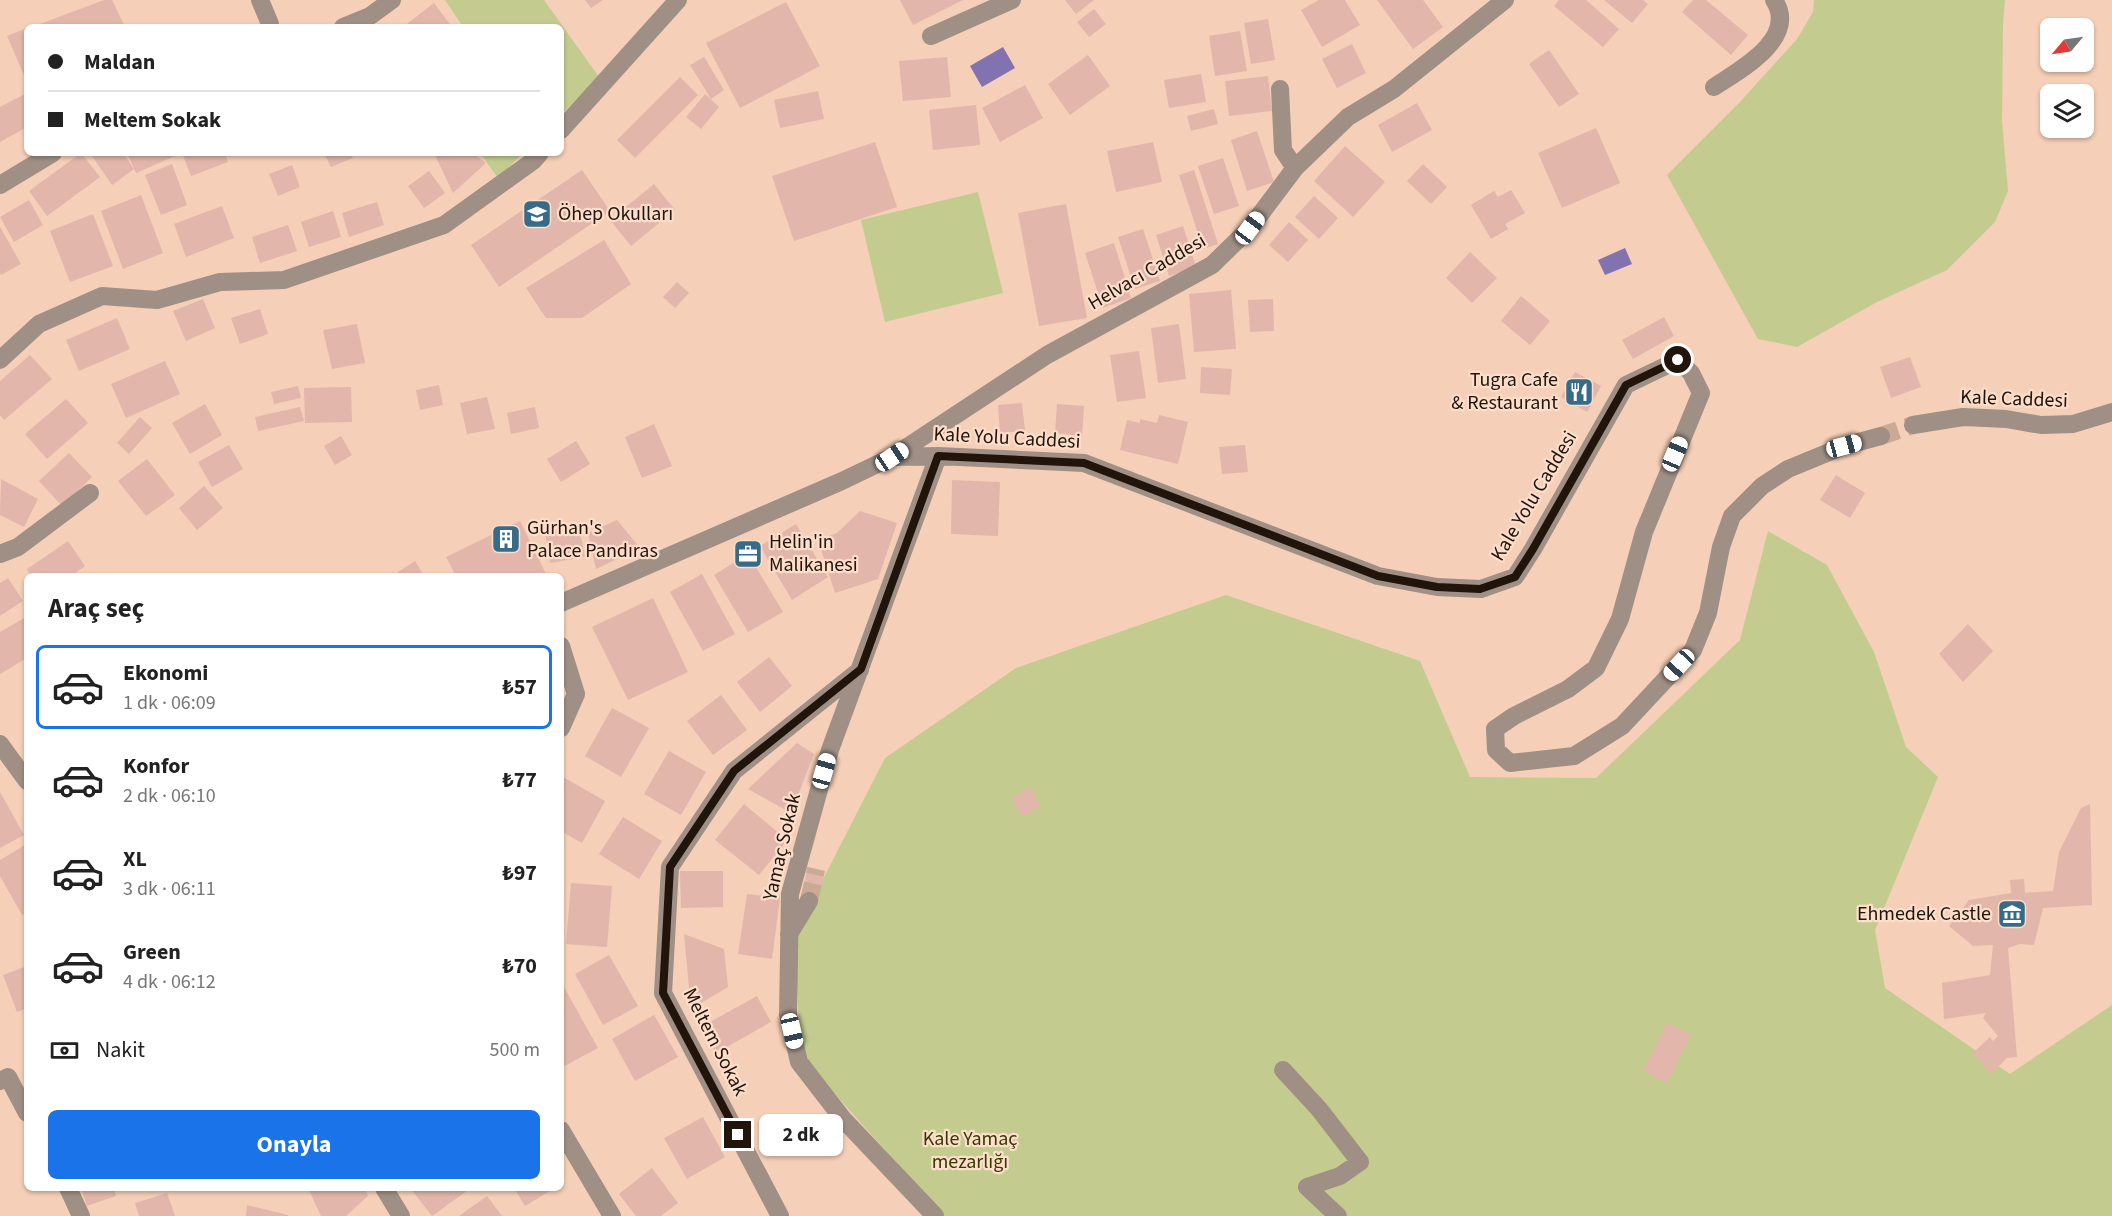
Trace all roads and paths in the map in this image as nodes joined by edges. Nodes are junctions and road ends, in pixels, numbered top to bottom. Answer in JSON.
{"nodes":[{"id":1,"x":260,"y":0,"type":"edge"},
{"id":2,"x":392,"y":0,"type":"edge"},
{"id":3,"x":678,"y":0,"type":"edge"},
{"id":4,"x":1012,"y":0,"type":"edge"},
{"id":5,"x":1505,"y":0,"type":"edge"},
{"id":6,"x":1774,"y":0,"type":"edge"},
{"id":7,"x":270,"y":24,"type":"dead end"},
{"id":8,"x":350,"y":24,"type":"edge"},
{"id":9,"x":931,"y":36,"type":"dead end"},
{"id":10,"x":1714,"y":87,"type":"dead end"},
{"id":11,"x":1280,"y":89,"type":"dead end"},
{"id":12,"x":564,"y":127,"type":"edge"},
{"id":13,"x":48,"y":156,"type":"edge"},
{"id":14,"x":537,"y":156,"type":"edge"},
{"id":15,"x":1295,"y":168,"type":"junction"},
{"id":16,"x":0,"y":185,"type":"edge"},
{"id":17,"x":0,"y":360,"type":"edge"},
{"id":18,"x":2112,"y":412,"type":"edge"},
{"id":19,"x":1913,"y":425,"type":"tunnel mouth"},
{"id":20,"x":1881,"y":436,"type":"tunnel mouth"},
{"id":21,"x":938,"y":456,"type":"junction"},
{"id":22,"x":892,"y":457,"type":"junction"},
{"id":23,"x":90,"y":493,"type":"dead end"},
{"id":24,"x":0,"y":554,"type":"edge"},
{"id":25,"x":564,"y":602,"type":"edge"},
{"id":26,"x":564,"y":656,"type":"edge"},
{"id":27,"x":861,"y":669,"type":"junction"},
{"id":28,"x":564,"y":722,"type":"edge"},
{"id":29,"x":0,"y":744,"type":"edge"},
{"id":30,"x":24,"y":777,"type":"edge"},
{"id":31,"x":809,"y":902,"type":"tunnel mouth"},
{"id":32,"x":788,"y":936,"type":"junction"},
{"id":33,"x":1283,"y":1070,"type":"dead end"},
{"id":34,"x":0,"y":1081,"type":"edge"},
{"id":35,"x":24,"y":1107,"type":"edge"},
{"id":36,"x":564,"y":1135,"type":"edge"},
{"id":37,"x":69,"y":1191,"type":"edge"},
{"id":38,"x":386,"y":1191,"type":"edge"},
{"id":39,"x":81,"y":1216,"type":"edge"},
{"id":40,"x":401,"y":1216,"type":"edge"},
{"id":41,"x":612,"y":1216,"type":"edge"},
{"id":42,"x":780,"y":1216,"type":"edge"},
{"id":43,"x":935,"y":1216,"type":"edge"},
{"id":44,"x":1338,"y":1216,"type":"edge"}],
"edges":[{"from":1,"to":7,"type":"street"},
{"from":2,"to":8,"type":"street"},
{"from":3,"to":12,"type":"street"},
{"from":4,"to":9,"type":"street"},
{"from":5,"to":15,"type":"street","name":"Helvacı Caddesi"},
{"from":6,"to":10,"type":"street"},
{"from":11,"to":15,"type":"street"},
{"from":13,"to":16,"type":"street"},
{"from":14,"to":17,"type":"street"},
{"from":15,"to":22,"type":"street","name":"Helvacı Caddesi"},
{"from":18,"to":19,"type":"street","name":"Kale Caddesi"},
{"from":20,"to":21,"type":"street","name":"Kale Yolu Caddesi"},
{"from":21,"to":22,"type":"street","name":"Kale Yolu Caddesi"},
{"from":21,"to":27,"type":"street","name":"Yamaç Sokak"},
{"from":22,"to":25,"type":"street","name":"Kale Yolu Caddesi"},
{"from":23,"to":24,"type":"street"},
{"from":26,"to":28,"type":"street"},
{"from":27,"to":32,"type":"street","name":"Yamaç Sokak"},
{"from":27,"to":42,"type":"street","name":"Meltem Sokak"},
{"from":29,"to":30,"type":"street"},
{"from":31,"to":32,"type":"street"},
{"from":32,"to":43,"type":"street","name":"Yamaç Sokak"},
{"from":33,"to":44,"type":"street"},
{"from":34,"to":35,"type":"street"},
{"from":36,"to":41,"type":"street"},
{"from":37,"to":39,"type":"street"},
{"from":38,"to":40,"type":"street"}]}
